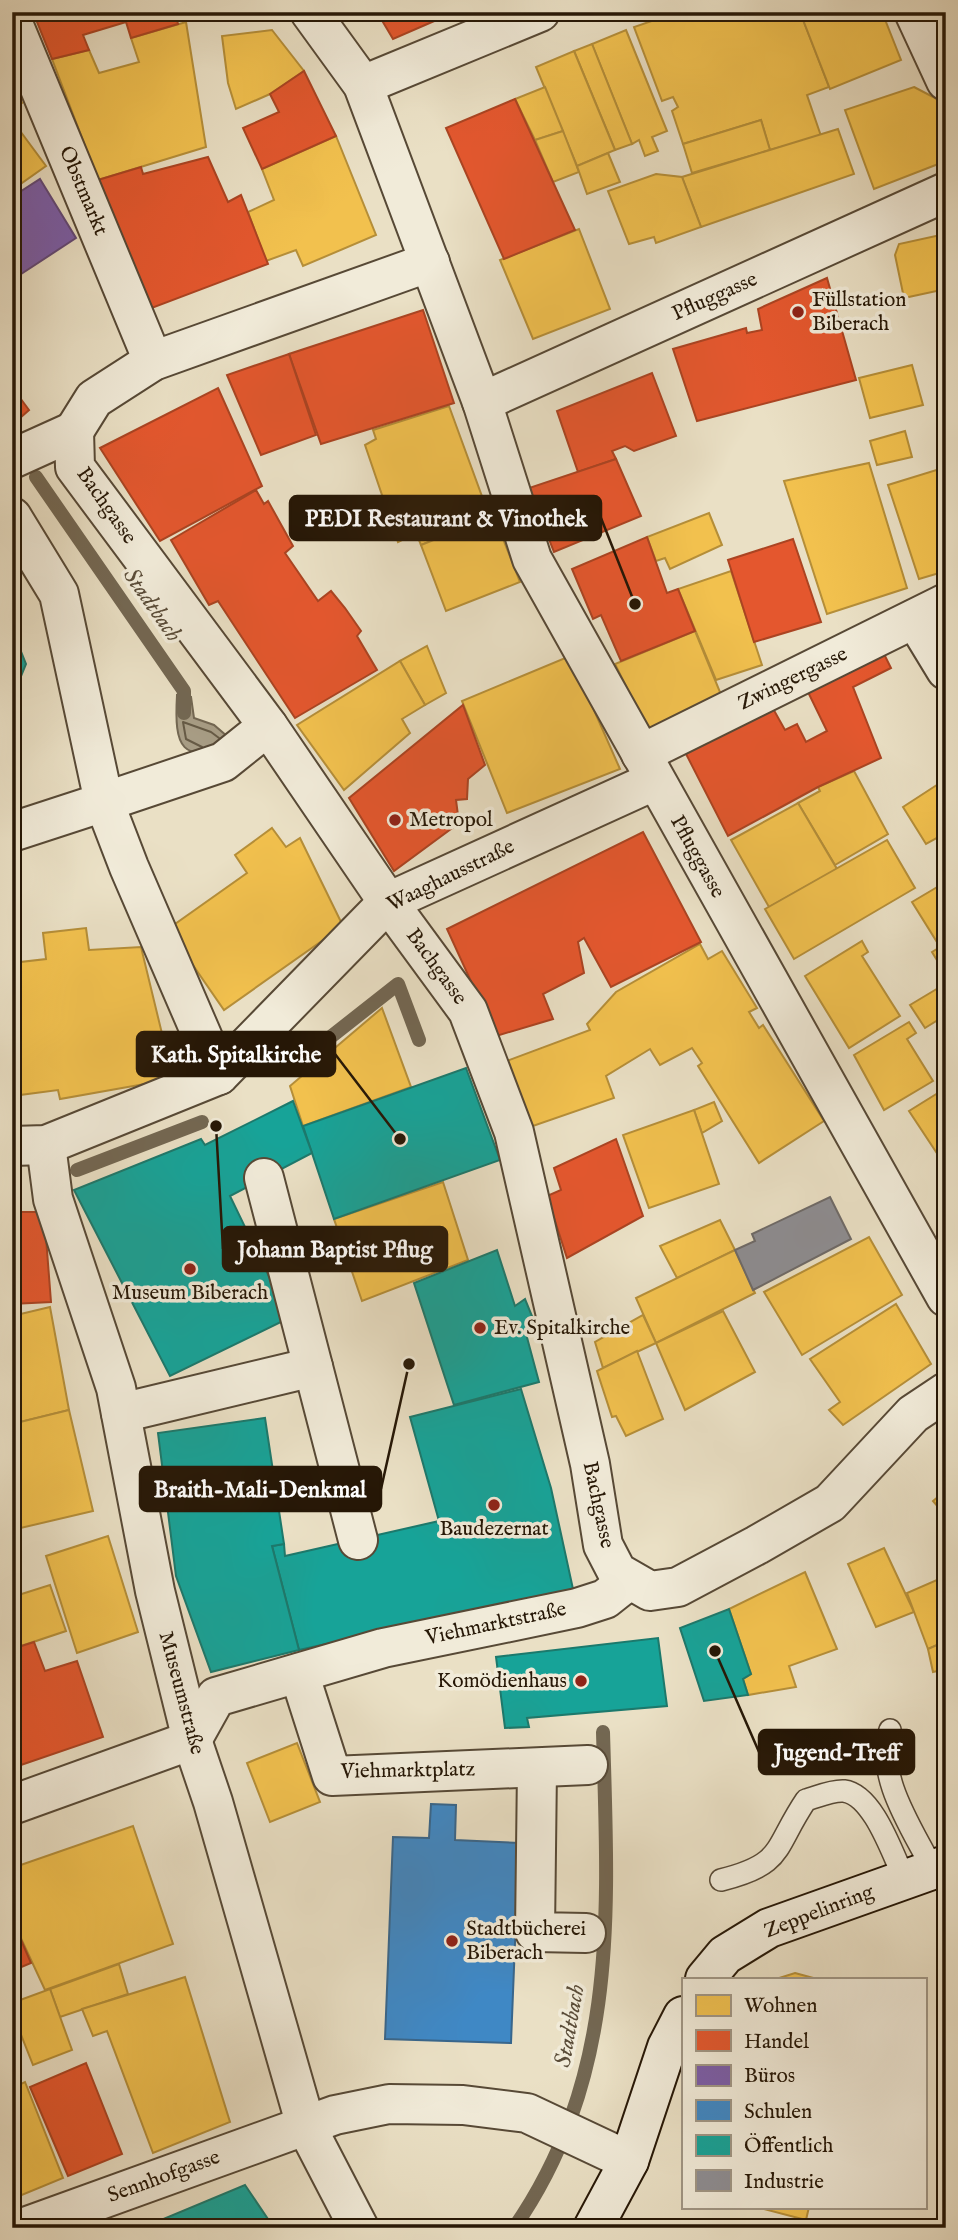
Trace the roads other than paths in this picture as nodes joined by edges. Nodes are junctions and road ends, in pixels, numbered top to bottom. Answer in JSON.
{"nodes":[{"id":1,"x":310,"y":12,"type":"edge"},
{"id":2,"x":540,"y":12,"type":"edge"},
{"id":3,"x":914,"y":12,"type":"edge"},
{"id":4,"x":12,"y":21,"type":"edge"},
{"id":5,"x":946,"y":81,"type":"edge"},
{"id":6,"x":363,"y":85,"type":"junction"},
{"id":7,"x":946,"y":192,"type":"edge"},
{"id":8,"x":430,"y":262,"type":"junction"},
{"id":9,"x":153,"y":361,"type":"junction"},
{"id":10,"x":482,"y":402,"type":"junction"},
{"id":11,"x":74,"y":431,"type":"junction"},
{"id":12,"x":12,"y":459,"type":"edge"},
{"id":13,"x":12,"y":517,"type":"edge"},
{"id":14,"x":930,"y":611,"type":"edge"},
{"id":15,"x":946,"y":670,"type":"edge"},
{"id":16,"x":268,"y":726,"type":"junction"},
{"id":17,"x":647,"y":768,"type":"junction"},
{"id":18,"x":104,"y":802,"type":"junction"},
{"id":19,"x":12,"y":832,"type":"edge"},
{"id":20,"x":388,"y":902,"type":"junction"},
{"id":21,"x":219,"y":1075,"type":"junction"},
{"id":22,"x":29,"y":1145,"type":"edge"},
{"id":23,"x":264,"y":1178,"type":"dead end"},
{"id":24,"x":946,"y":1297,"type":"edge"},
{"id":25,"x":313,"y":1367,"type":"junction"},
{"id":26,"x":946,"y":1392,"type":"edge"},
{"id":27,"x":121,"y":1413,"type":"junction"},
{"id":28,"x":358,"y":1540,"type":"dead end"},
{"id":29,"x":629,"y":1580,"type":"junction"},
{"id":30,"x":299,"y":1673,"type":"junction"},
{"id":31,"x":890,"y":1730,"type":"dead end"},
{"id":32,"x":192,"y":1740,"type":"junction"},
{"id":33,"x":588,"y":1765,"type":"dead end"},
{"id":34,"x":537,"y":1768,"type":"junction"},
{"id":35,"x":12,"y":1805,"type":"edge"},
{"id":36,"x":928,"y":1871,"type":"edge"},
{"id":37,"x":721,"y":1880,"type":"dead end"},
{"id":38,"x":586,"y":1933,"type":"dead end"},
{"id":39,"x":706,"y":1978,"type":"edge"},
{"id":40,"x":682,"y":2018,"type":"edge"},
{"id":41,"x":306,"y":2126,"type":"junction"},
{"id":42,"x":629,"y":2161,"type":"junction"},
{"id":43,"x":22,"y":2228,"type":"edge"},
{"id":44,"x":359,"y":2228,"type":"edge"},
{"id":45,"x":593,"y":2228,"type":"edge"}],
"edges":[{"from":1,"to":6,"type":"street","name":"Pfluggasse"},
{"from":2,"to":6,"type":"street"},
{"from":3,"to":5,"type":"street"},
{"from":4,"to":9,"type":"street","name":"Obstmarkt"},
{"from":6,"to":8,"type":"street","name":"Pfluggasse"},
{"from":7,"to":10,"type":"street","name":"Pfluggasse"},
{"from":8,"to":9,"type":"street"},
{"from":8,"to":10,"type":"street","name":"Pfluggasse"},
{"from":9,"to":11,"type":"street"},
{"from":10,"to":17,"type":"street","name":"Pfluggasse"},
{"from":11,"to":12,"type":"street"},
{"from":11,"to":16,"type":"street","name":"Bachgasse"},
{"from":13,"to":18,"type":"street"},
{"from":14,"to":15,"type":"street"},
{"from":14,"to":17,"type":"street","name":"Zwingergasse"},
{"from":16,"to":18,"type":"street"},
{"from":16,"to":20,"type":"street","name":"Bachgasse"},
{"from":17,"to":20,"type":"street","name":"Waaghausstraße"},
{"from":17,"to":24,"type":"street","name":"Pfluggasse"},
{"from":18,"to":19,"type":"street"},
{"from":18,"to":21,"type":"street"},
{"from":20,"to":21,"type":"street","name":"Waaghausstraße"},
{"from":20,"to":29,"type":"street","name":"Bachgasse"},
{"from":21,"to":22,"type":"street","name":"Waaghausstraße"},
{"from":22,"to":27,"type":"street","name":"Museumstraße"},
{"from":23,"to":25,"type":"street"},
{"from":25,"to":27,"type":"street"},
{"from":25,"to":28,"type":"street"},
{"from":26,"to":29,"type":"street"},
{"from":27,"to":32,"type":"street","name":"Museumstraße"},
{"from":29,"to":30,"type":"street","name":"Viehmarktstraße"},
{"from":30,"to":32,"type":"street","name":"Viehmarktstraße"},
{"from":30,"to":34,"type":"street","name":"Viehmarktplatz"},
{"from":31,"to":36,"type":"lane"},
{"from":32,"to":35,"type":"street"},
{"from":32,"to":41,"type":"street","name":"Museumstraße"},
{"from":33,"to":34,"type":"street","name":"Viehmarktplatz"},
{"from":34,"to":38,"type":"street"},
{"from":36,"to":37,"type":"lane"},
{"from":36,"to":39,"type":"street","name":"Zeppelinring"},
{"from":40,"to":42,"type":"street"},
{"from":41,"to":42,"type":"street"},
{"from":41,"to":43,"type":"street","name":"Sennhofgasse"},
{"from":41,"to":44,"type":"street","name":"Museumstraße"},
{"from":42,"to":45,"type":"street"}]}
